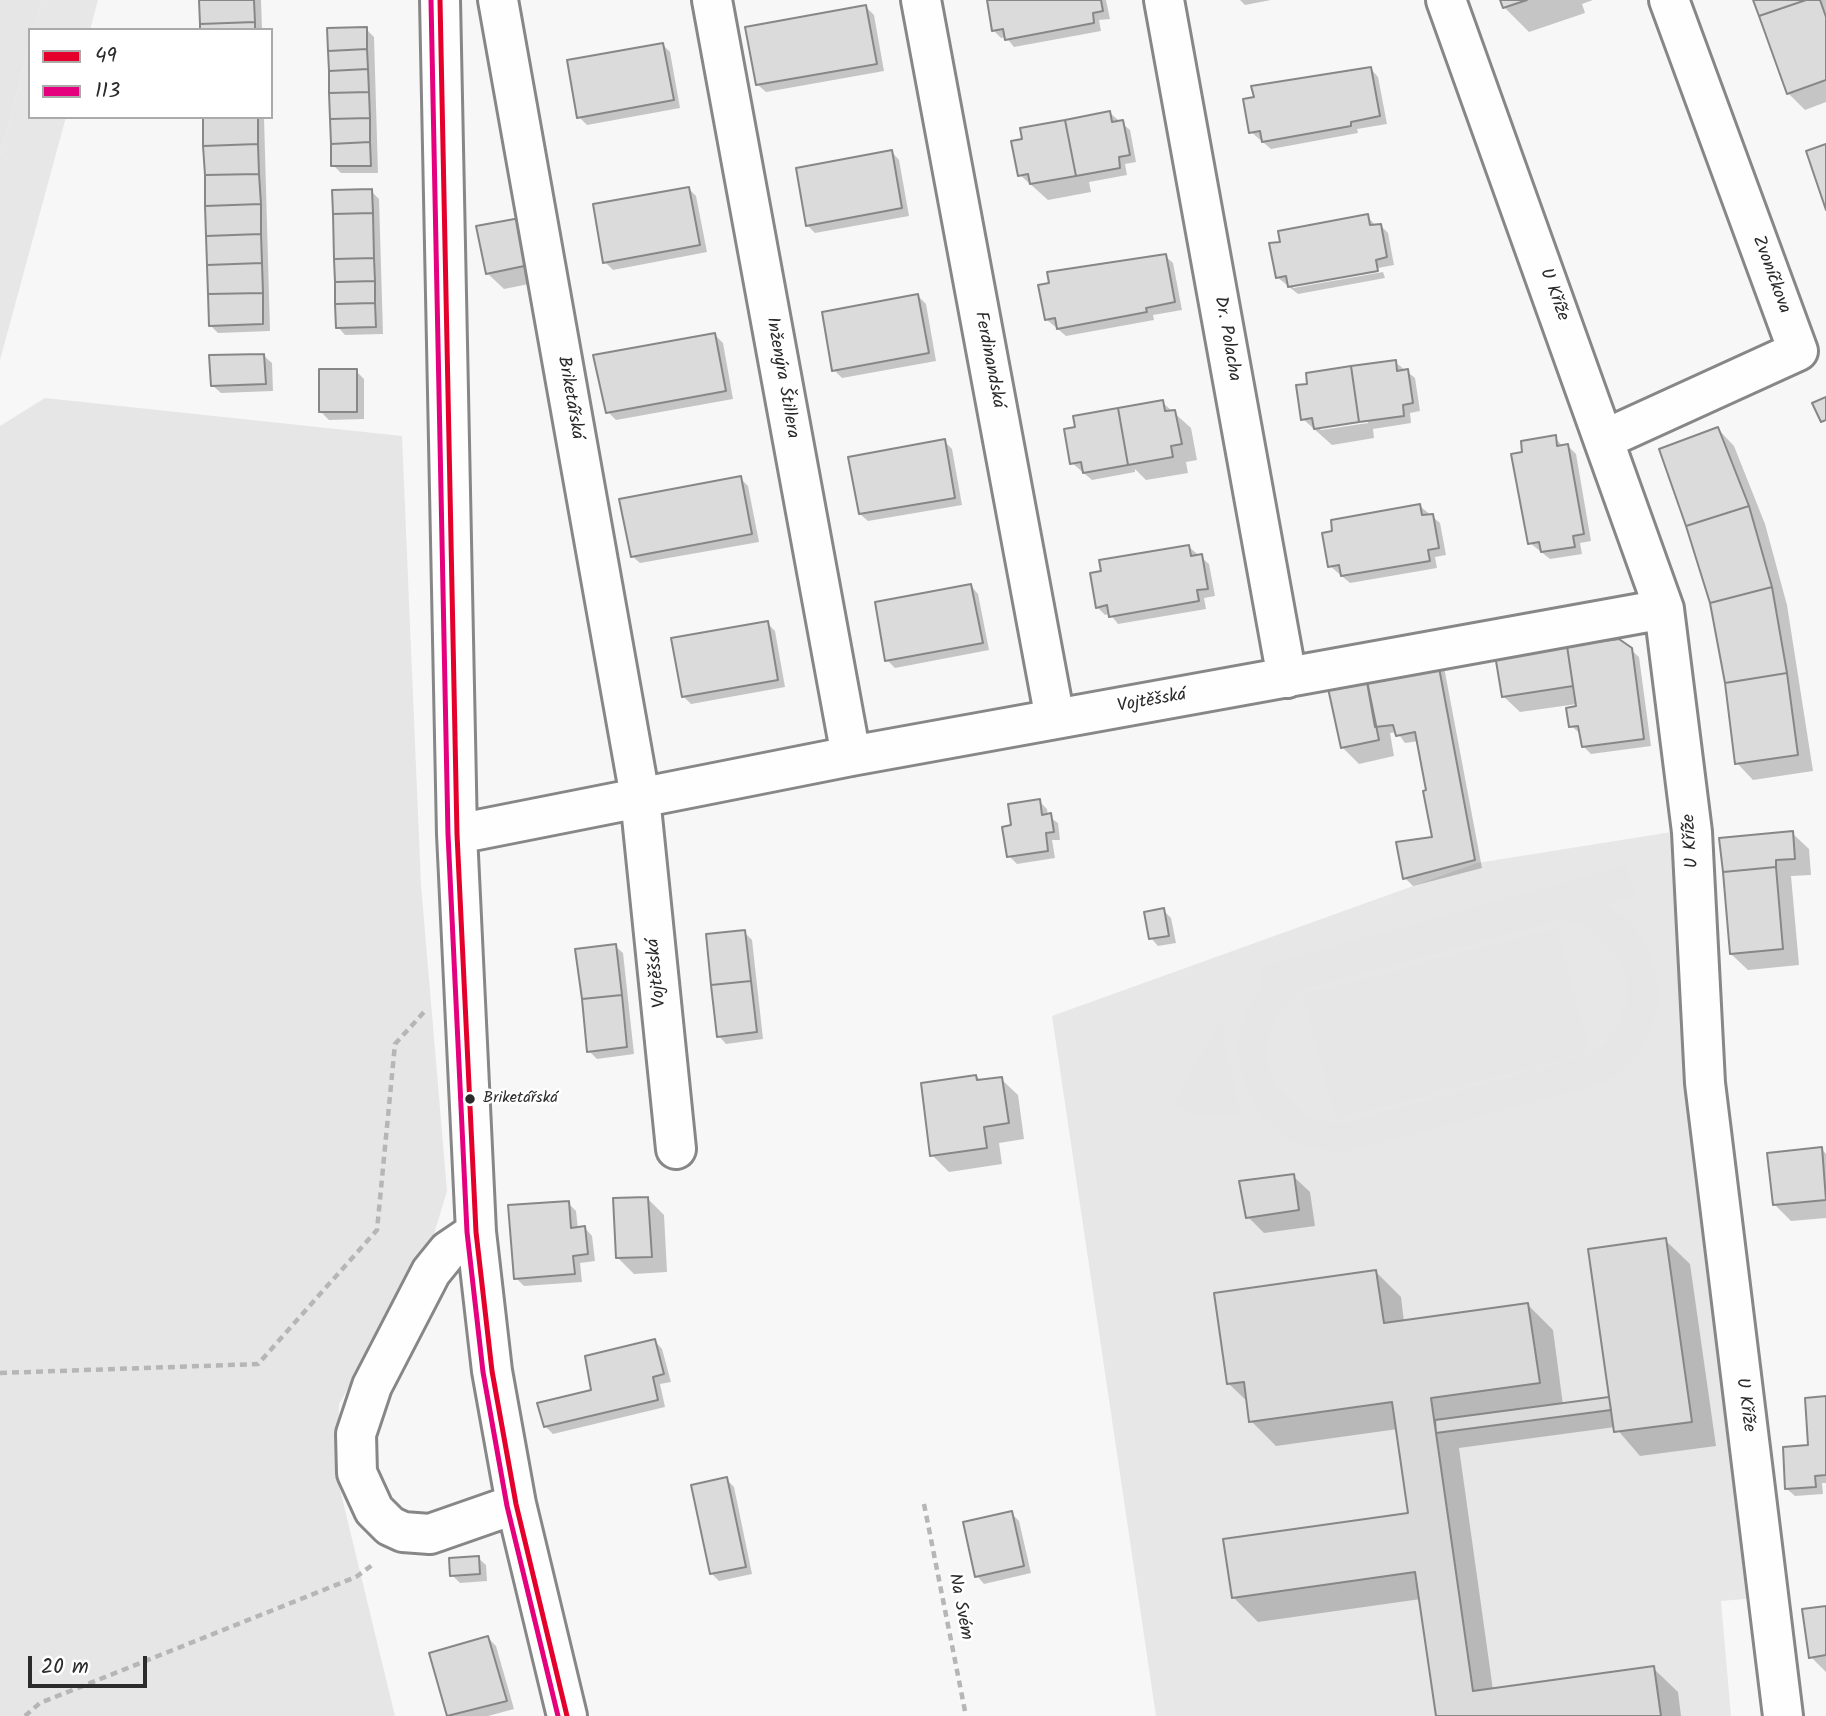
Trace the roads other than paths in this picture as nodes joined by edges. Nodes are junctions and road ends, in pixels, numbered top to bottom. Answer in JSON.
{"nodes":[{"id":1,"x":440,"y":0,"type":"edge"},
{"id":2,"x":498,"y":0,"type":"edge"},
{"id":3,"x":712,"y":0,"type":"edge"},
{"id":4,"x":921,"y":0,"type":"edge"},
{"id":5,"x":1164,"y":0,"type":"edge"},
{"id":6,"x":1446,"y":0,"type":"edge"},
{"id":7,"x":1669,"y":0,"type":"edge"},
{"id":8,"x":1605,"y":439,"type":"junction"},
{"id":9,"x":1664,"y":609,"type":"junction"},
{"id":10,"x":1287,"y":678,"type":"junction"},
{"id":11,"x":1055,"y":719,"type":"junction"},
{"id":12,"x":851,"y":756,"type":"junction"},
{"id":13,"x":640,"y":797,"type":"junction"},
{"id":14,"x":457,"y":834,"type":"junction"},
{"id":15,"x":676,"y":1149,"type":"dead end"},
{"id":16,"x":476,"y":1232,"type":"junction"},
{"id":17,"x":516,"y":1504,"type":"junction"},
{"id":18,"x":566,"y":1716,"type":"edge"},
{"id":19,"x":1783,"y":1716,"type":"edge"}],
"edges":[{"from":1,"to":14,"type":"street"},
{"from":2,"to":13,"type":"street","name":"Briketářská"},
{"from":3,"to":12,"type":"street","name":"Inženýra Štillera"},
{"from":4,"to":11,"type":"street","name":"Ferdinandská"},
{"from":5,"to":10,"type":"street","name":"Dr. Polacha"},
{"from":6,"to":8,"type":"street","name":"U Kříže"},
{"from":7,"to":8,"type":"street","name":"Zvoníčkova"},
{"from":8,"to":9,"type":"street","name":"U Kříže"},
{"from":9,"to":10,"type":"street","name":"Vojtěšská"},
{"from":9,"to":19,"type":"street","name":"U Kříže"},
{"from":10,"to":11,"type":"street","name":"Vojtěšská"},
{"from":11,"to":12,"type":"street","name":"Vojtěšská"},
{"from":12,"to":13,"type":"street","name":"Vojtěšská"},
{"from":13,"to":14,"type":"street","name":"Vojtěšská"},
{"from":13,"to":15,"type":"street","name":"Vojtěšská"},
{"from":14,"to":16,"type":"street"},
{"from":16,"to":17,"type":"street"},
{"from":16,"to":17,"type":"street"},
{"from":17,"to":18,"type":"street"}]}
